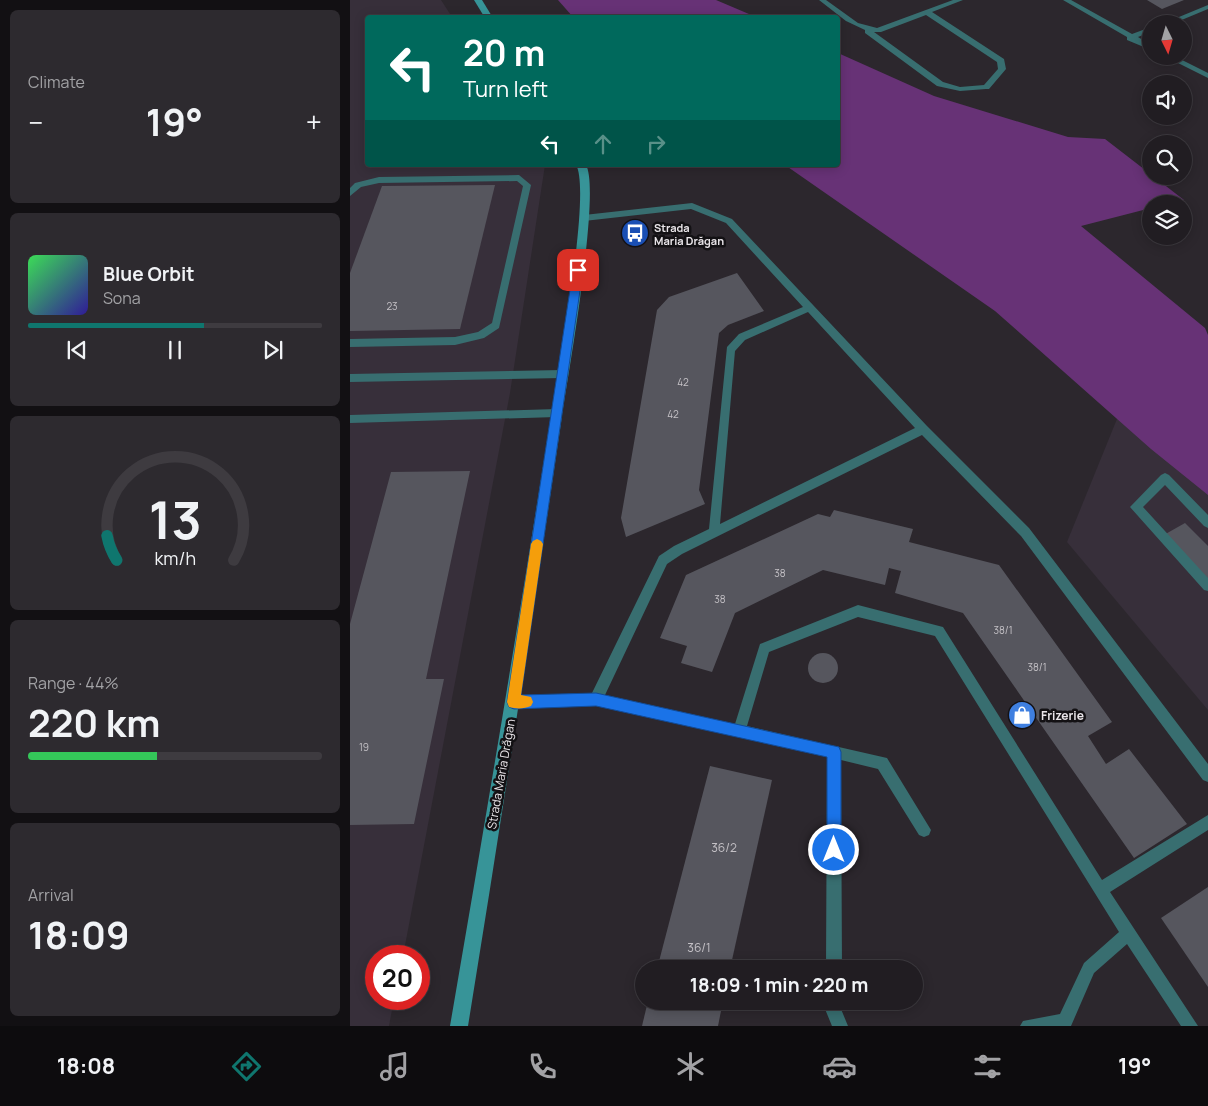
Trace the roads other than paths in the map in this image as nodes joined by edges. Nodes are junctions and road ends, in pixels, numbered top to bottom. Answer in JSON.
{"nodes":[{"id":1,"x":478,"y":0,"type":"edge"},
{"id":2,"x":822,"y":0,"type":"edge"},
{"id":3,"x":960,"y":0,"type":"edge"},
{"id":4,"x":1066,"y":0,"type":"edge"},
{"id":5,"x":1208,"y":7,"type":"edge"},
{"id":6,"x":927,"y":12,"type":"junction"},
{"id":7,"x":487,"y":15,"type":"edge"},
{"id":8,"x":1188,"y":15,"type":"edge"},
{"id":9,"x":868,"y":30,"type":"junction"},
{"id":10,"x":1142,"y":33,"type":"edge"},
{"id":11,"x":1130,"y":38,"type":"junction"},
{"id":12,"x":1142,"y":44,"type":"edge"},
{"id":13,"x":1186,"y":65,"type":"edge"},
{"id":14,"x":1208,"y":76,"type":"edge"},
{"id":15,"x":582,"y":167,"type":"edge"},
{"id":16,"x":350,"y":193,"type":"edge"},
{"id":17,"x":584,"y":218,"type":"junction"},
{"id":18,"x":809,"y":308,"type":"junction"},
{"id":19,"x":350,"y":343,"type":"edge"},
{"id":20,"x":563,"y":374,"type":"junction"},
{"id":21,"x":350,"y":378,"type":"edge"},
{"id":22,"x":557,"y":413,"type":"junction"},
{"id":23,"x":350,"y":419,"type":"edge"},
{"id":24,"x":922,"y":429,"type":"junction"},
{"id":25,"x":1208,"y":523,"type":"edge"},
{"id":26,"x":714,"y":532,"type":"junction"},
{"id":27,"x":1208,"y":586,"type":"edge"},
{"id":28,"x":596,"y":699,"type":"junction"},
{"id":29,"x":514,"y":702,"type":"junction"},
{"id":30,"x":739,"y":731,"type":"junction"},
{"id":31,"x":834,"y":752,"type":"junction"},
{"id":32,"x":1208,"y":775,"type":"edge"},
{"id":33,"x":1208,"y":822,"type":"edge"},
{"id":34,"x":924,"y":830,"type":"dead end"},
{"id":35,"x":1100,"y":890,"type":"junction"},
{"id":36,"x":1129,"y":933,"type":"junction"},
{"id":37,"x":834,"y":960,"type":"edge"},
{"id":38,"x":834,"y":1010,"type":"edge"},
{"id":39,"x":1067,"y":1024,"type":"edge"},
{"id":40,"x":459,"y":1026,"type":"edge"},
{"id":41,"x":840,"y":1026,"type":"edge"},
{"id":42,"x":1028,"y":1026,"type":"edge"},
{"id":43,"x":1190,"y":1026,"type":"edge"}],
"edges":[{"from":1,"to":7,"type":"main road"},
{"from":2,"to":9,"type":"lane"},
{"from":3,"to":6,"type":"lane"},
{"from":4,"to":11,"type":"lane"},
{"from":5,"to":8,"type":"lane"},
{"from":6,"to":9,"type":"lane"},
{"from":6,"to":9,"type":"lane"},
{"from":10,"to":11,"type":"lane"},
{"from":11,"to":12,"type":"lane"},
{"from":13,"to":14,"type":"lane"},
{"from":15,"to":17,"type":"main road","name":"Strada Maria Drăgan"},
{"from":16,"to":19,"type":"lane"},
{"from":17,"to":18,"type":"lane"},
{"from":17,"to":20,"type":"main road","name":"Strada Maria Drăgan"},
{"from":18,"to":24,"type":"lane"},
{"from":18,"to":26,"type":"lane"},
{"from":20,"to":21,"type":"lane"},
{"from":20,"to":22,"type":"main road","name":"Strada Maria Drăgan"},
{"from":22,"to":23,"type":"lane"},
{"from":22,"to":29,"type":"main road","name":"Strada Maria Drăgan"},
{"from":24,"to":26,"type":"lane"},
{"from":24,"to":32,"type":"lane"},
{"from":25,"to":27,"type":"lane"},
{"from":26,"to":28,"type":"lane"},
{"from":28,"to":29,"type":"lane"},
{"from":28,"to":30,"type":"lane"},
{"from":29,"to":40,"type":"main road","name":"Strada Maria Drăgan"},
{"from":30,"to":31,"type":"lane"},
{"from":30,"to":35,"type":"lane"},
{"from":31,"to":34,"type":"lane"},
{"from":31,"to":37,"type":"lane"},
{"from":33,"to":35,"type":"lane"},
{"from":35,"to":36,"type":"lane"},
{"from":36,"to":39,"type":"lane"},
{"from":36,"to":43,"type":"lane"},
{"from":38,"to":41,"type":"lane"},
{"from":39,"to":42,"type":"lane"}]}
